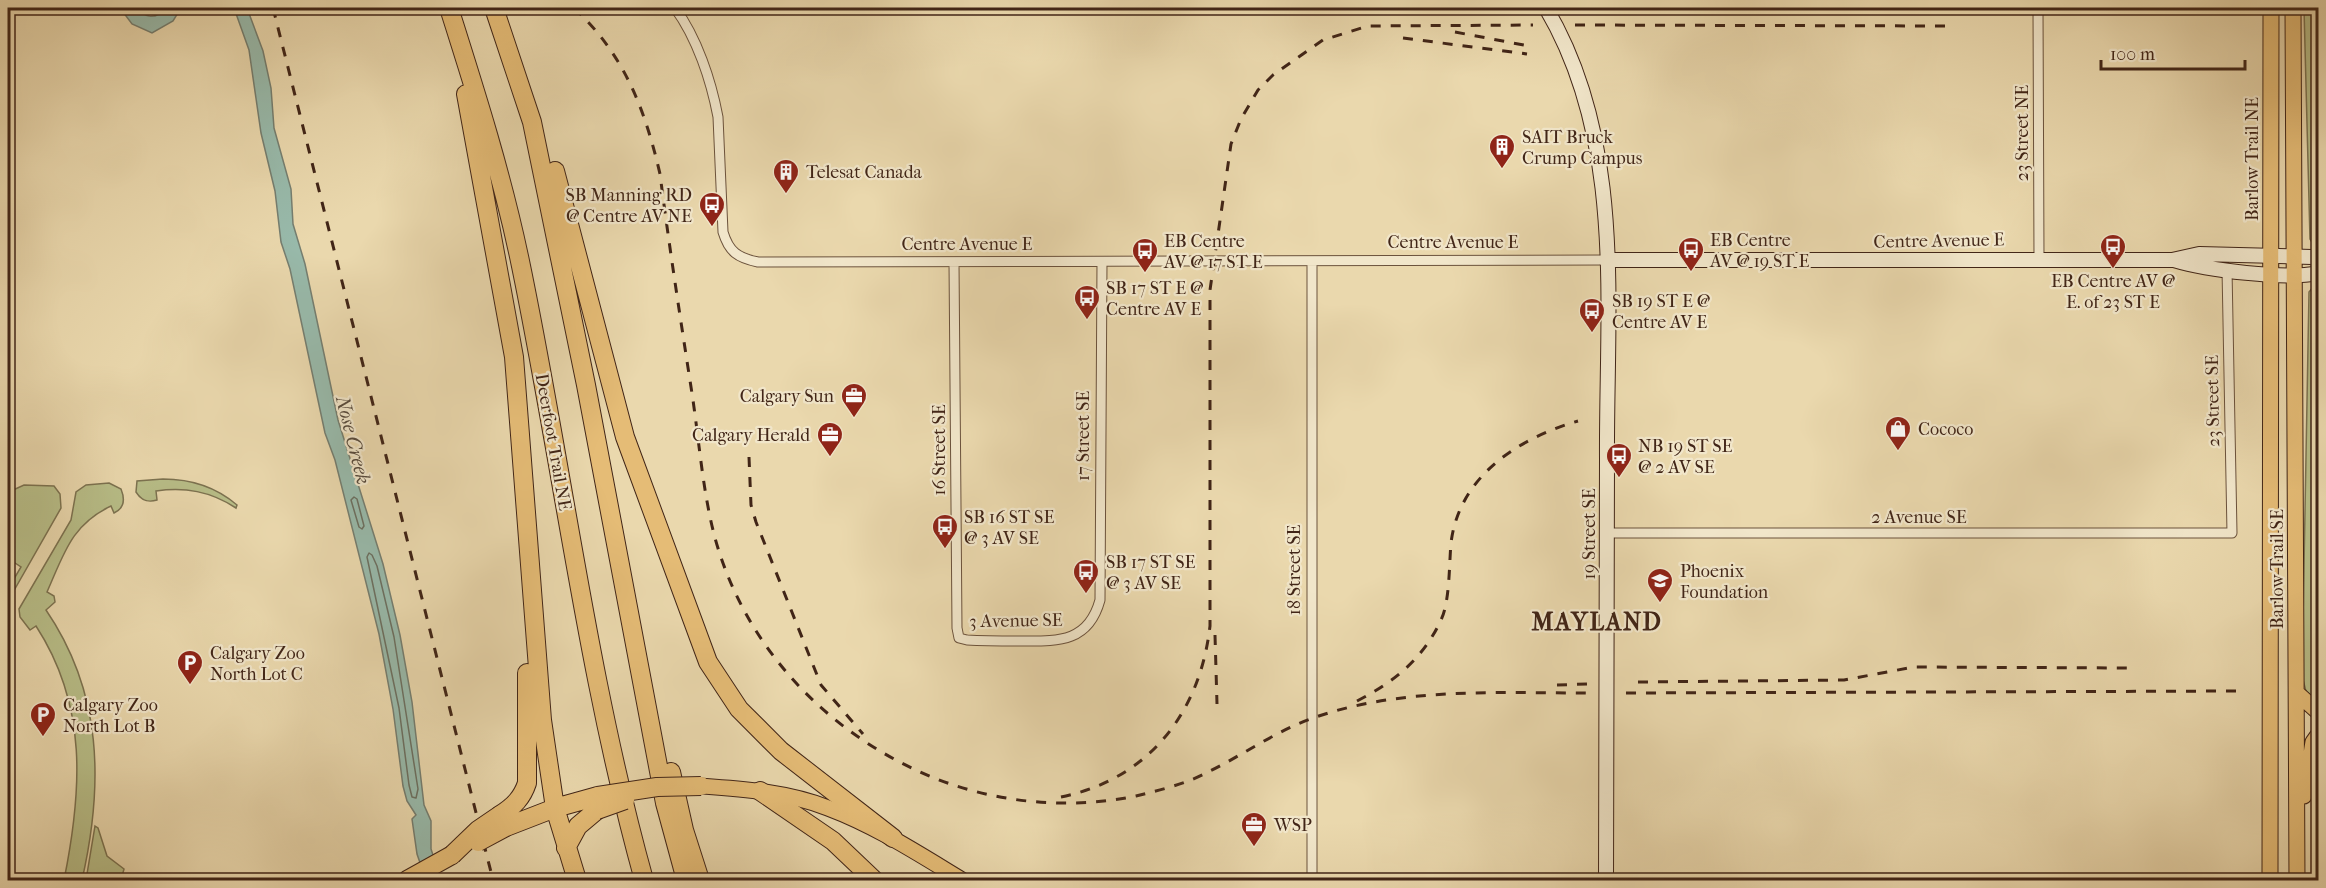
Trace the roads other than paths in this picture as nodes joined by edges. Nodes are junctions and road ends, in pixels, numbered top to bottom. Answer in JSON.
{"nodes":[{"id":1,"x":448,"y":8,"type":"edge"},
{"id":2,"x":494,"y":8,"type":"edge"},
{"id":3,"x":675,"y":8,"type":"edge"},
{"id":4,"x":1546,"y":8,"type":"edge"},
{"id":5,"x":2038,"y":8,"type":"edge"},
{"id":6,"x":2271,"y":8,"type":"edge"},
{"id":7,"x":2294,"y":8,"type":"edge"},
{"id":8,"x":532,"y":122,"type":"junction"},
{"id":9,"x":2272,"y":257,"type":"junction"},
{"id":10,"x":2296,"y":257,"type":"junction"},
{"id":11,"x":2039,"y":258,"type":"junction"},
{"id":12,"x":1606,"y":260,"type":"junction"},
{"id":13,"x":2172,"y":260,"type":"junction"},
{"id":14,"x":2319,"y":260,"type":"edge"},
{"id":15,"x":1312,"y":261,"type":"junction"},
{"id":16,"x":954,"y":262,"type":"junction"},
{"id":17,"x":1102,"y":262,"type":"junction"},
{"id":18,"x":2227,"y":269,"type":"junction"},
{"id":19,"x":2319,"y":273,"type":"edge"},
{"id":20,"x":2272,"y":274,"type":"junction"},
{"id":21,"x":2296,"y":274,"type":"junction"},
{"id":22,"x":525,"y":506,"type":"junction"},
{"id":23,"x":1607,"y":533,"type":"junction"},
{"id":24,"x":2232,"y":533,"type":"joint"},
{"id":25,"x":1097,"y":610,"type":"joint"},
{"id":26,"x":959,"y":638,"type":"joint"},
{"id":27,"x":2297,"y":693,"type":"junction"},
{"id":28,"x":646,"y":696,"type":"junction"},
{"id":29,"x":2319,"y":712,"type":"edge"},
{"id":30,"x":2319,"y":735,"type":"edge"},
{"id":31,"x":701,"y":786,"type":"joint"},
{"id":32,"x":760,"y":791,"type":"junction"},
{"id":33,"x":598,"y":803,"type":"junction"},
{"id":34,"x":555,"y":808,"type":"junction"},
{"id":35,"x":2297,"y":809,"type":"junction"},
{"id":36,"x":503,"y":821,"type":"junction"},
{"id":37,"x":893,"y":838,"type":"junction"},
{"id":38,"x":566,"y":848,"type":"junction"},
{"id":39,"x":407,"y":880,"type":"edge"},
{"id":40,"x":577,"y":880,"type":"edge"},
{"id":41,"x":644,"y":880,"type":"edge"},
{"id":42,"x":686,"y":880,"type":"edge"},
{"id":43,"x":700,"y":880,"type":"edge"},
{"id":44,"x":874,"y":880,"type":"edge"},
{"id":45,"x":962,"y":880,"type":"edge"},
{"id":46,"x":1312,"y":880,"type":"edge"},
{"id":47,"x":1606,"y":880,"type":"edge"},
{"id":48,"x":2270,"y":880,"type":"edge"},
{"id":49,"x":2297,"y":880,"type":"edge"}],
"edges":[{"from":1,"to":22,"type":"highway"},
{"from":1,"to":41,"type":"highway","name":"Deerfoot Trail NE"},
{"from":2,"to":8,"type":"highway"},
{"from":3,"to":16,"type":"street","name":"Centre Avenue E"},
{"from":4,"to":12,"type":"street","name":"19 Street SE"},
{"from":5,"to":11,"type":"street","name":"23 Street NE"},
{"from":6,"to":9,"type":"main road","name":"Barlow Trail NE"},
{"from":7,"to":10,"type":"main road"},
{"from":8,"to":28,"type":"highway"},
{"from":8,"to":37,"type":"highway"},
{"from":9,"to":10,"type":"street","name":"Centre Avenue E"},
{"from":9,"to":13,"type":"street","name":"Centre Avenue E"},
{"from":9,"to":20,"type":"main road","name":"Barlow Trail NE"},
{"from":10,"to":14,"type":"street","name":"Centre Avenue E"},
{"from":10,"to":21,"type":"main road","name":"Barlow Trail SE"},
{"from":11,"to":12,"type":"street","name":"Centre Avenue E"},
{"from":11,"to":13,"type":"street","name":"Centre Avenue E"},
{"from":12,"to":15,"type":"street","name":"Centre Avenue E"},
{"from":12,"to":23,"type":"street","name":"19 Street SE"},
{"from":13,"to":18,"type":"street","name":"Centre Avenue E"},
{"from":15,"to":17,"type":"street","name":"Centre Avenue E"},
{"from":15,"to":46,"type":"street","name":"18 Street SE"},
{"from":16,"to":17,"type":"street","name":"Centre Avenue E"},
{"from":16,"to":26,"type":"street","name":"16 Street SE"},
{"from":17,"to":25,"type":"street","name":"17 Street SE"},
{"from":18,"to":20,"type":"street","name":"Centre Avenue E"},
{"from":18,"to":24,"type":"street","name":"23 Street SE"},
{"from":19,"to":21,"type":"street","name":"Centre Avenue E"},
{"from":20,"to":21,"type":"street","name":"Centre Avenue E"},
{"from":20,"to":48,"type":"main road","name":"Barlow Trail SE"},
{"from":21,"to":27,"type":"main road","name":"Barlow Trail SE"},
{"from":22,"to":34,"type":"highway"},
{"from":22,"to":36,"type":"highway"},
{"from":23,"to":24,"type":"street","name":"2 Avenue SE"},
{"from":23,"to":47,"type":"street","name":"19 Street SE"},
{"from":25,"to":26,"type":"street","name":"3 Avenue SE"},
{"from":27,"to":29,"type":"main road"},
{"from":27,"to":35,"type":"main road","name":"Barlow Trail SE"},
{"from":28,"to":42,"type":"highway"},
{"from":28,"to":43,"type":"highway"},
{"from":30,"to":35,"type":"main road"},
{"from":31,"to":32,"type":"main road"},
{"from":31,"to":33,"type":"highway","bridge":true},
{"from":32,"to":37,"type":"main road"},
{"from":32,"to":44,"type":"highway"},
{"from":33,"to":34,"type":"highway"},
{"from":33,"to":38,"type":"highway"},
{"from":34,"to":36,"type":"highway"},
{"from":34,"to":38,"type":"highway"},
{"from":35,"to":49,"type":"main road","name":"Barlow Trail SE"},
{"from":36,"to":39,"type":"highway","bridge":true},
{"from":37,"to":45,"type":"main road"},
{"from":38,"to":40,"type":"highway"}]}
